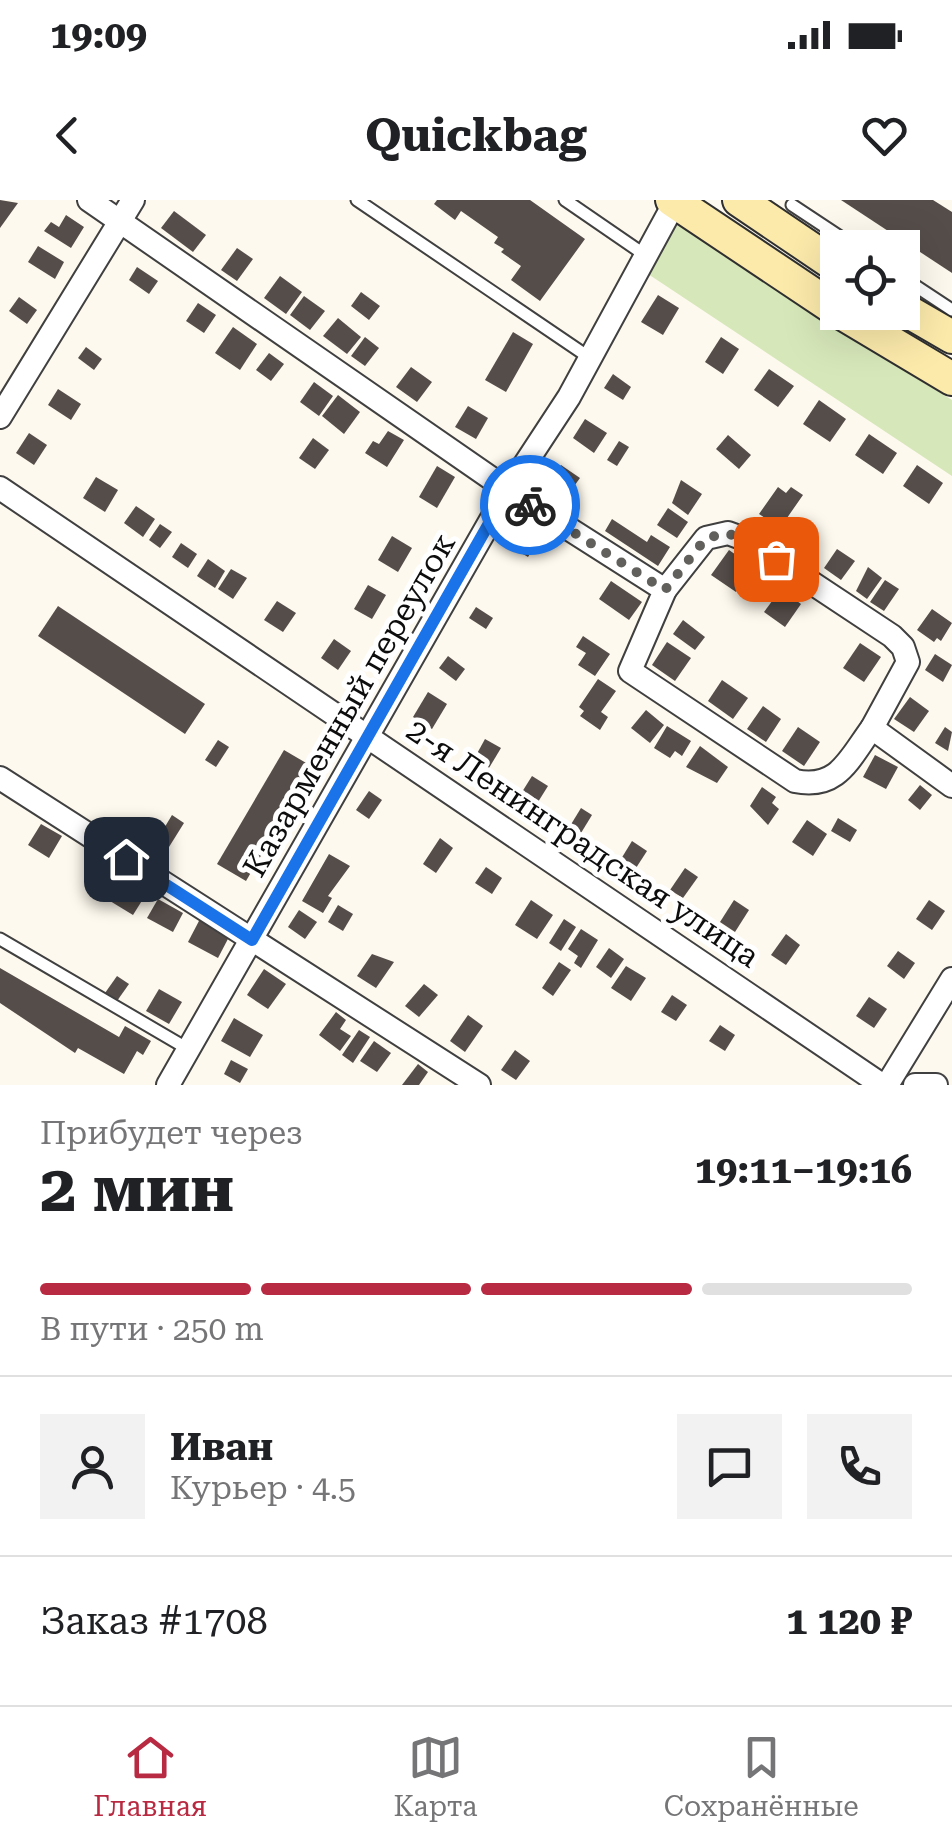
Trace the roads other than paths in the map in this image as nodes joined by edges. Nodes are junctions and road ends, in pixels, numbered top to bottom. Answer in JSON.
{"nodes":[{"id":1,"x":89,"y":200,"type":"edge"},
{"id":2,"x":357,"y":200,"type":"edge"},
{"id":3,"x":565,"y":200,"type":"edge"},
{"id":4,"x":738,"y":200,"type":"edge"},
{"id":5,"x":674,"y":201,"type":"edge"},
{"id":6,"x":127,"y":210,"type":"edge"},
{"id":7,"x":788,"y":210,"type":"edge"},
{"id":8,"x":824,"y":230,"type":"edge"},
{"id":9,"x":820,"y":251,"type":"edge"},
{"id":10,"x":644,"y":255,"type":"junction"},
{"id":11,"x":820,"y":268,"type":"edge"},
{"id":12,"x":799,"y":285,"type":"junction"},
{"id":13,"x":920,"y":289,"type":"edge"},
{"id":14,"x":820,"y":299,"type":"edge"},
{"id":15,"x":952,"y":310,"type":"edge"},
{"id":16,"x":920,"y":318,"type":"edge"},
{"id":17,"x":869,"y":330,"type":"edge"},
{"id":18,"x":952,"y":336,"type":"edge"},
{"id":19,"x":590,"y":358,"type":"junction"},
{"id":20,"x":952,"y":379,"type":"edge"},
{"id":21,"x":0,"y":416,"type":"edge"},
{"id":22,"x":0,"y":488,"type":"edge"},
{"id":23,"x":508,"y":490,"type":"junction"},
{"id":24,"x":665,"y":590,"type":"junction"},
{"id":25,"x":872,"y":728,"type":"junction"},
{"id":26,"x":369,"y":738,"type":"junction"},
{"id":27,"x":0,"y":778,"type":"edge"},
{"id":28,"x":952,"y":786,"type":"edge"},
{"id":29,"x":0,"y":939,"type":"edge"},
{"id":30,"x":252,"y":940,"type":"junction"},
{"id":31,"x":952,"y":980,"type":"edge"},
{"id":32,"x":188,"y":1049,"type":"junction"},
{"id":33,"x":168,"y":1085,"type":"edge"},
{"id":34,"x":478,"y":1085,"type":"edge"},
{"id":35,"x":884,"y":1085,"type":"edge"},
{"id":36,"x":915,"y":1085,"type":"edge"},
{"id":37,"x":936,"y":1085,"type":"edge"}],
"edges":[{"from":1,"to":6,"type":"street"},
{"from":2,"to":19,"type":"lane"},
{"from":3,"to":10,"type":"lane"},
{"from":4,"to":7,"type":"main road"},
{"from":5,"to":10,"type":"street","name":"Казарменный переулок"},
{"from":5,"to":12,"type":"main road"},
{"from":6,"to":21,"type":"street"},
{"from":6,"to":23,"type":"street"},
{"from":7,"to":8,"type":"lane"},
{"from":7,"to":9,"type":"main road"},
{"from":10,"to":19,"type":"street","name":"Казарменный переулок"},
{"from":11,"to":12,"type":"main road"},
{"from":12,"to":14,"type":"main road"},
{"from":13,"to":15,"type":"lane"},
{"from":16,"to":18,"type":"main road"},
{"from":17,"to":20,"type":"main road"},
{"from":19,"to":23,"type":"street","name":"Казарменный переулок"},
{"from":22,"to":26,"type":"street","name":"2-я Ленинградская улица"},
{"from":23,"to":24,"type":"street"},
{"from":23,"to":26,"type":"street","name":"Казарменный переулок"},
{"from":24,"to":25,"type":"street"},
{"from":24,"to":25,"type":"street"},
{"from":25,"to":28,"type":"street"},
{"from":26,"to":30,"type":"street","name":"Казарменный переулок"},
{"from":26,"to":35,"type":"street","name":"2-я Ленинградская улица"},
{"from":27,"to":30,"type":"street"},
{"from":29,"to":32,"type":"lane"},
{"from":30,"to":32,"type":"street","name":"Казарменный переулок"},
{"from":30,"to":34,"type":"street"},
{"from":31,"to":35,"type":"street"},
{"from":32,"to":33,"type":"street","name":"Казарменный переулок"},
{"from":36,"to":37,"type":"street"}]}
